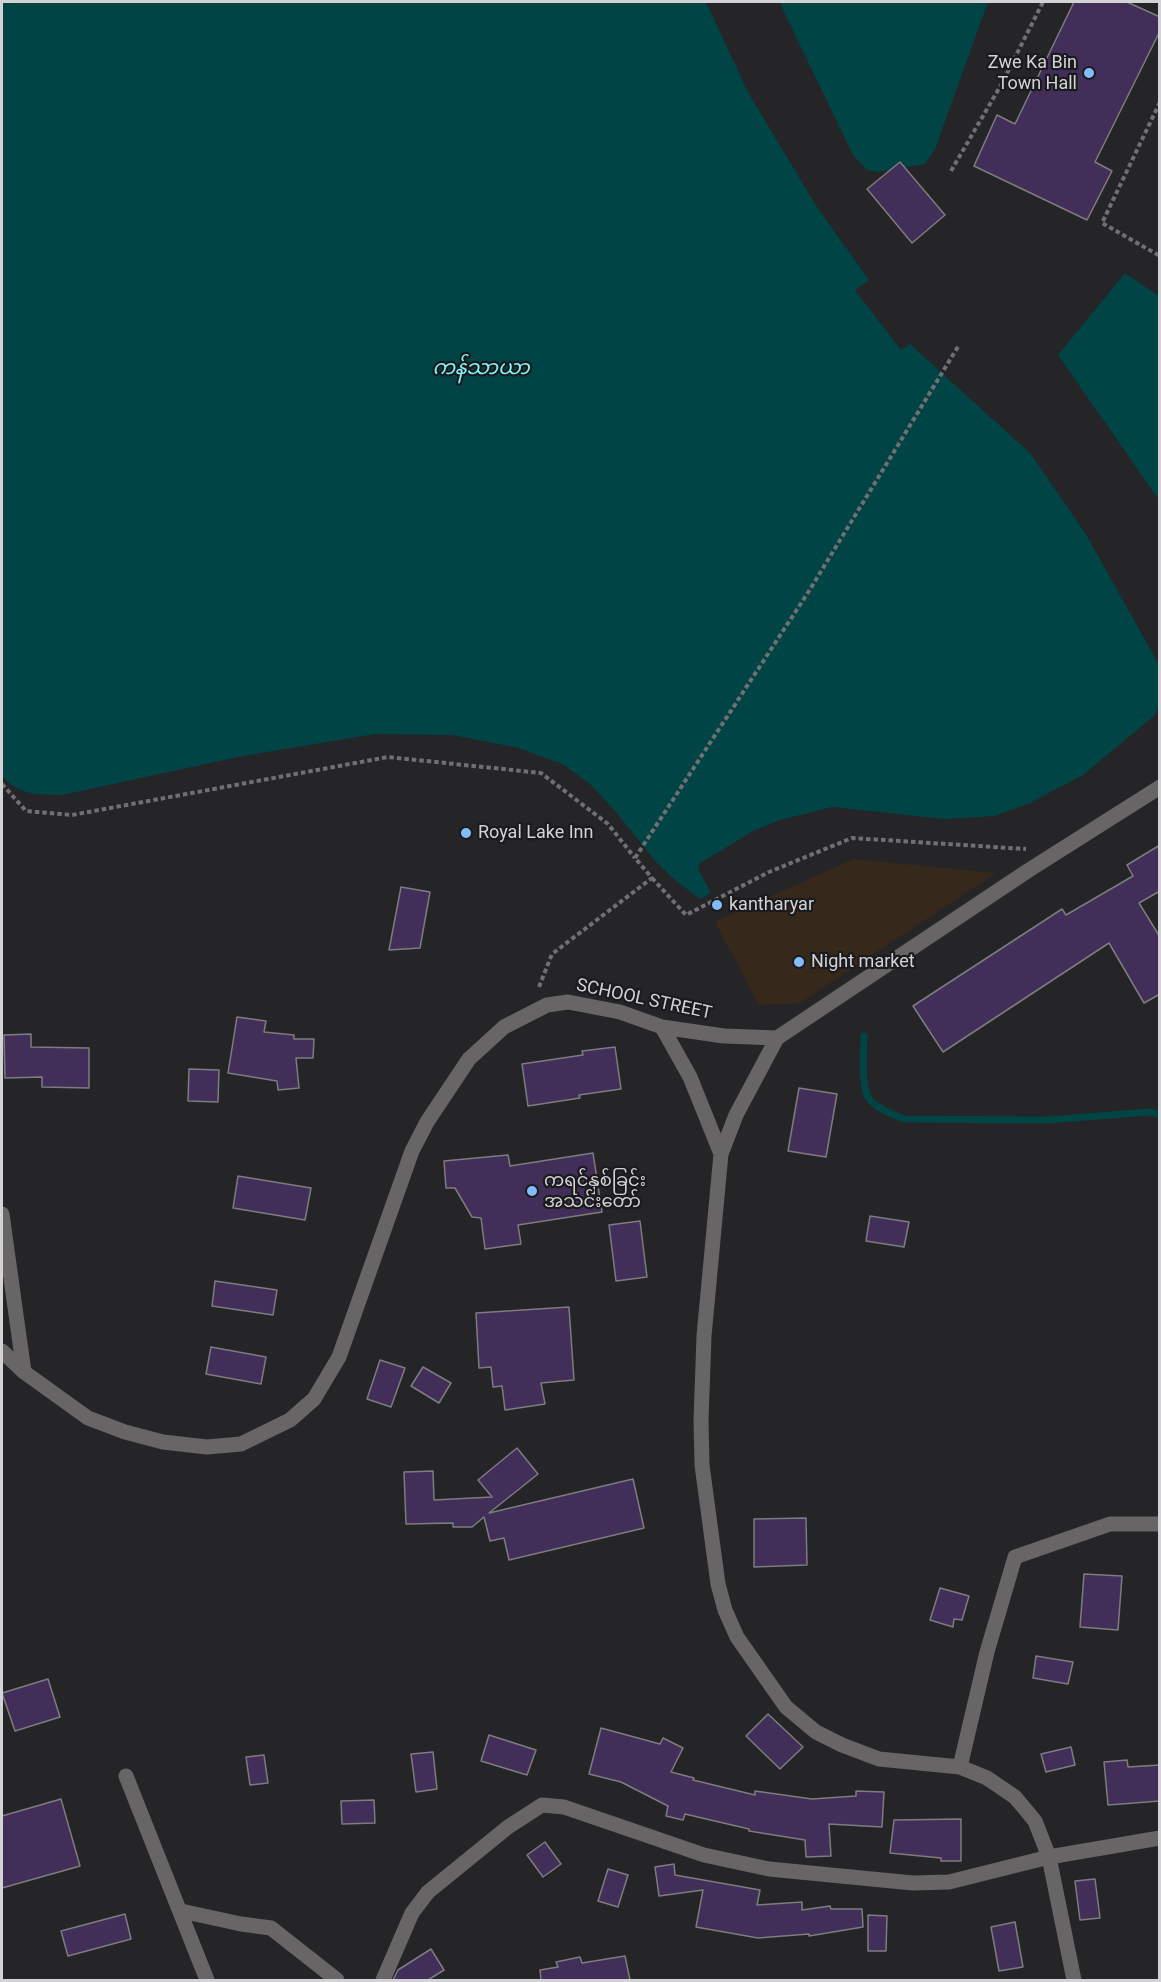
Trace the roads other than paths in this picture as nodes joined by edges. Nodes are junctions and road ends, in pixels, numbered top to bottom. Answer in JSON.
{"nodes":[{"id":1,"x":1160,"y":787,"type":"edge"},
{"id":2,"x":662,"y":1027,"type":"junction"},
{"id":3,"x":777,"y":1038,"type":"junction"},
{"id":4,"x":721,"y":1155,"type":"junction"},
{"id":5,"x":2,"y":1214,"type":"edge"},
{"id":6,"x":2,"y":1351,"type":"edge"},
{"id":7,"x":24,"y":1372,"type":"junction"},
{"id":8,"x":1160,"y":1524,"type":"edge"},
{"id":9,"x":960,"y":1767,"type":"junction"},
{"id":10,"x":126,"y":1776,"type":"dead end"},
{"id":11,"x":1160,"y":1838,"type":"edge"},
{"id":12,"x":1049,"y":1857,"type":"junction"},
{"id":13,"x":181,"y":1911,"type":"junction"},
{"id":14,"x":207,"y":1980,"type":"edge"},
{"id":15,"x":337,"y":1980,"type":"edge"},
{"id":16,"x":382,"y":1980,"type":"edge"},
{"id":17,"x":1074,"y":1980,"type":"edge"}],
"edges":[{"from":1,"to":3,"type":"street"},
{"from":2,"to":3,"type":"street","name":"SCHOOL STREET"},
{"from":2,"to":4,"type":"street"},
{"from":2,"to":7,"type":"street","name":"SCHOOL STREET"},
{"from":3,"to":4,"type":"street"},
{"from":4,"to":9,"type":"street"},
{"from":5,"to":7,"type":"street"},
{"from":6,"to":7,"type":"street","name":"SCHOOL STREET"},
{"from":8,"to":9,"type":"street"},
{"from":9,"to":12,"type":"street"},
{"from":10,"to":13,"type":"street"},
{"from":11,"to":12,"type":"street"},
{"from":12,"to":16,"type":"street"},
{"from":12,"to":17,"type":"street"},
{"from":13,"to":14,"type":"street"},
{"from":13,"to":15,"type":"street"}]}
